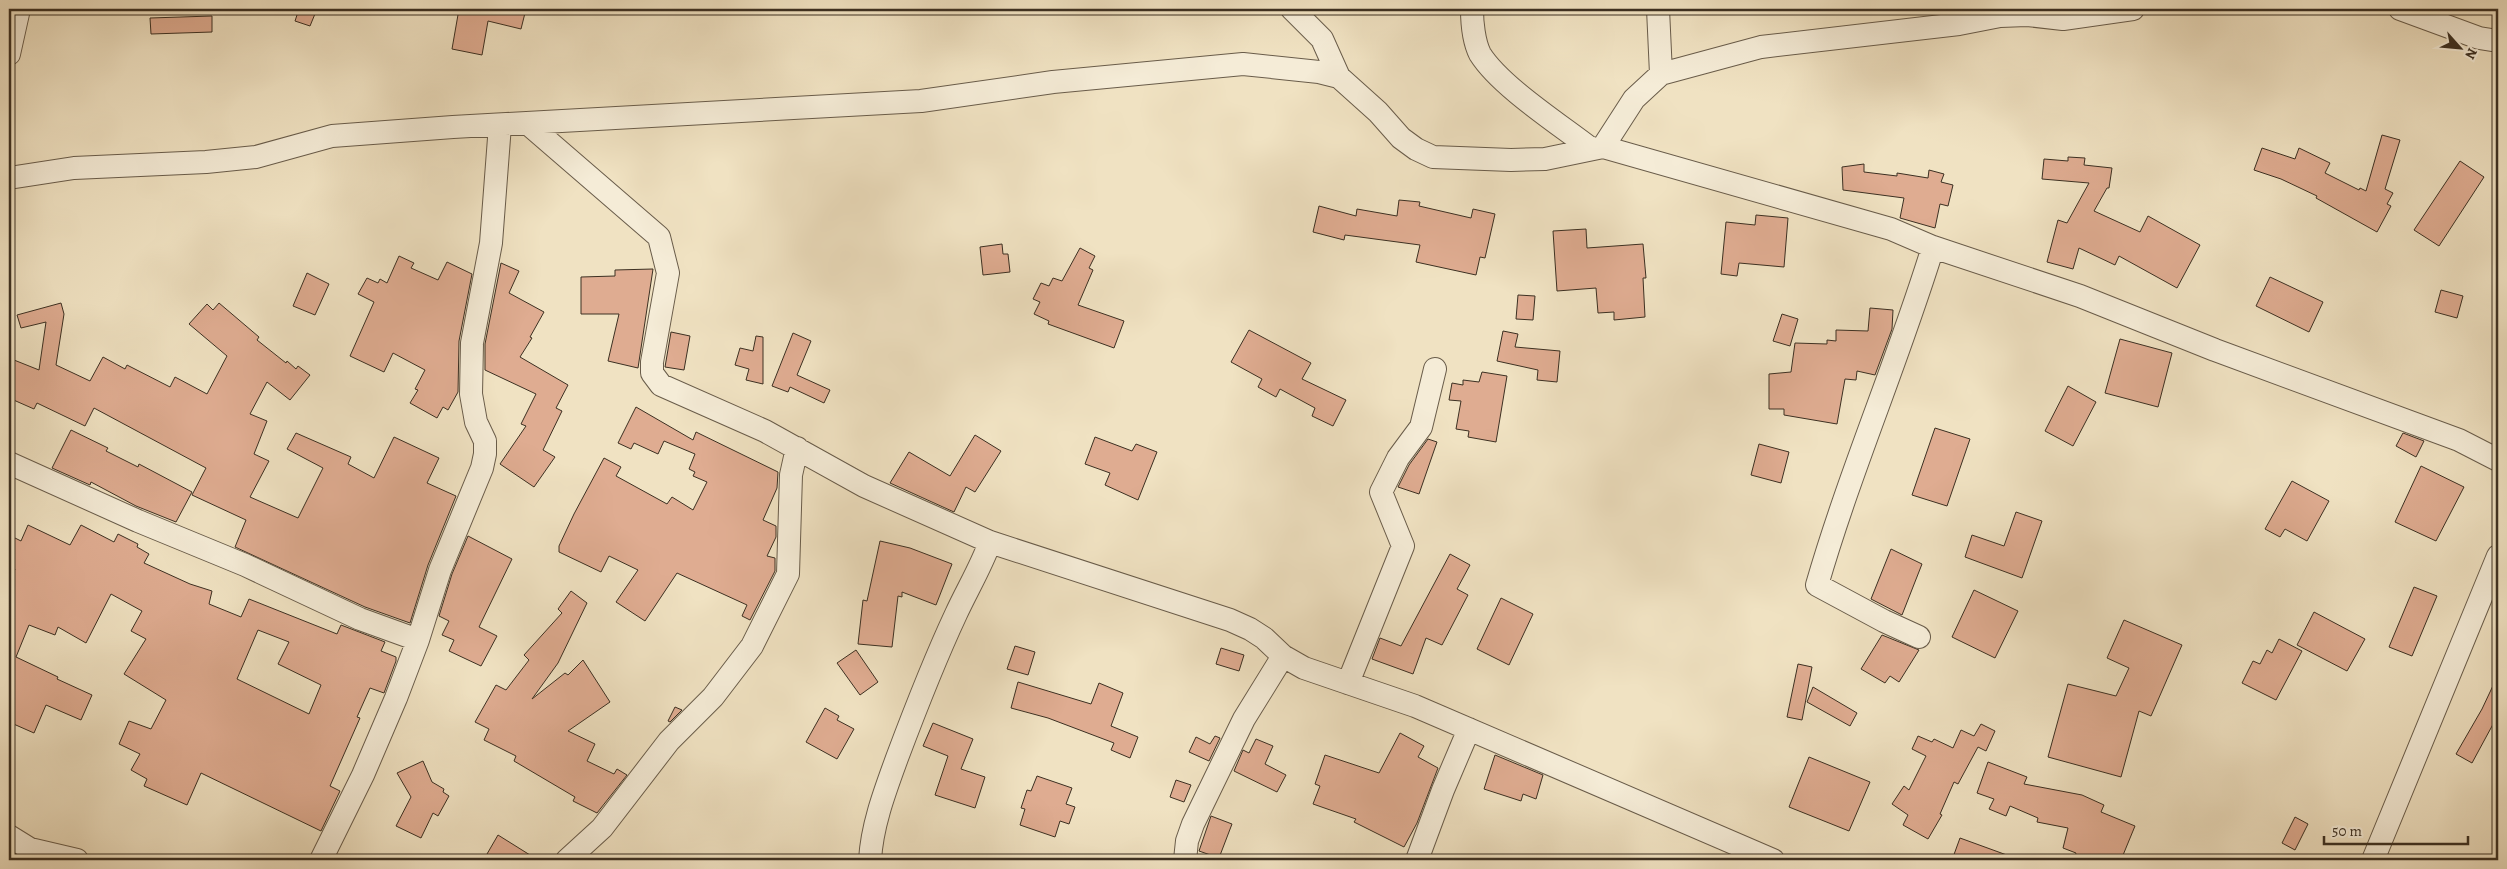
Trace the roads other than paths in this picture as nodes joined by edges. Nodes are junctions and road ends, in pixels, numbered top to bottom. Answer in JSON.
{"nodes":[{"id":1,"x":19,"y":9,"type":"edge"},
{"id":2,"x":1292,"y":9,"type":"edge"},
{"id":3,"x":1472,"y":9,"type":"edge"},
{"id":4,"x":1658,"y":9,"type":"edge"},
{"id":5,"x":2133,"y":9,"type":"edge"},
{"id":6,"x":2400,"y":9,"type":"edge"},
{"id":7,"x":2498,"y":41,"type":"edge"},
{"id":8,"x":9,"y":54,"type":"edge"},
{"id":9,"x":1661,"y":74,"type":"junction"},
{"id":10,"x":1339,"y":77,"type":"junction"},
{"id":11,"x":527,"y":123,"type":"junction"},
{"id":12,"x":500,"y":125,"type":"junction"},
{"id":13,"x":1596,"y":148,"type":"junction"},
{"id":14,"x":9,"y":178,"type":"edge"},
{"id":15,"x":1933,"y":247,"type":"junction"},
{"id":16,"x":1435,"y":369,"type":"dead end"},
{"id":17,"x":797,"y":448,"type":"junction"},
{"id":18,"x":2498,"y":460,"type":"edge"},
{"id":19,"x":9,"y":463,"type":"edge"},
{"id":20,"x":990,"y":542,"type":"junction"},
{"id":21,"x":2498,"y":556,"type":"edge"},
{"id":22,"x":1919,"y":637,"type":"dead end"},
{"id":23,"x":418,"y":640,"type":"junction"},
{"id":24,"x":1283,"y":656,"type":"junction"},
{"id":25,"x":1348,"y":683,"type":"junction"},
{"id":26,"x":1469,"y":728,"type":"junction"},
{"id":27,"x":9,"y":836,"type":"edge"},
{"id":28,"x":77,"y":860,"type":"edge"},
{"id":29,"x":321,"y":860,"type":"edge"},
{"id":30,"x":567,"y":860,"type":"edge"},
{"id":31,"x":870,"y":860,"type":"edge"},
{"id":32,"x":1185,"y":860,"type":"edge"},
{"id":33,"x":1417,"y":860,"type":"edge"},
{"id":34,"x":1773,"y":860,"type":"edge"},
{"id":35,"x":2373,"y":860,"type":"edge"}],
"edges":[{"from":1,"to":8,"type":"street"},
{"from":2,"to":10,"type":"street"},
{"from":3,"to":13,"type":"street"},
{"from":4,"to":9,"type":"street"},
{"from":5,"to":9,"type":"street"},
{"from":6,"to":7,"type":"street"},
{"from":9,"to":13,"type":"street"},
{"from":10,"to":11,"type":"street"},
{"from":10,"to":13,"type":"street"},
{"from":11,"to":12,"type":"street"},
{"from":11,"to":17,"type":"street"},
{"from":12,"to":14,"type":"street"},
{"from":12,"to":23,"type":"street"},
{"from":13,"to":15,"type":"street"},
{"from":15,"to":18,"type":"street"},
{"from":15,"to":22,"type":"street"},
{"from":16,"to":25,"type":"street"},
{"from":17,"to":20,"type":"street"},
{"from":17,"to":30,"type":"street"},
{"from":19,"to":23,"type":"street"},
{"from":20,"to":24,"type":"street"},
{"from":20,"to":31,"type":"street"},
{"from":21,"to":35,"type":"street"},
{"from":23,"to":29,"type":"street"},
{"from":24,"to":25,"type":"street"},
{"from":24,"to":32,"type":"street"},
{"from":25,"to":26,"type":"street"},
{"from":26,"to":33,"type":"street"},
{"from":26,"to":34,"type":"street"},
{"from":27,"to":28,"type":"street"}]}
